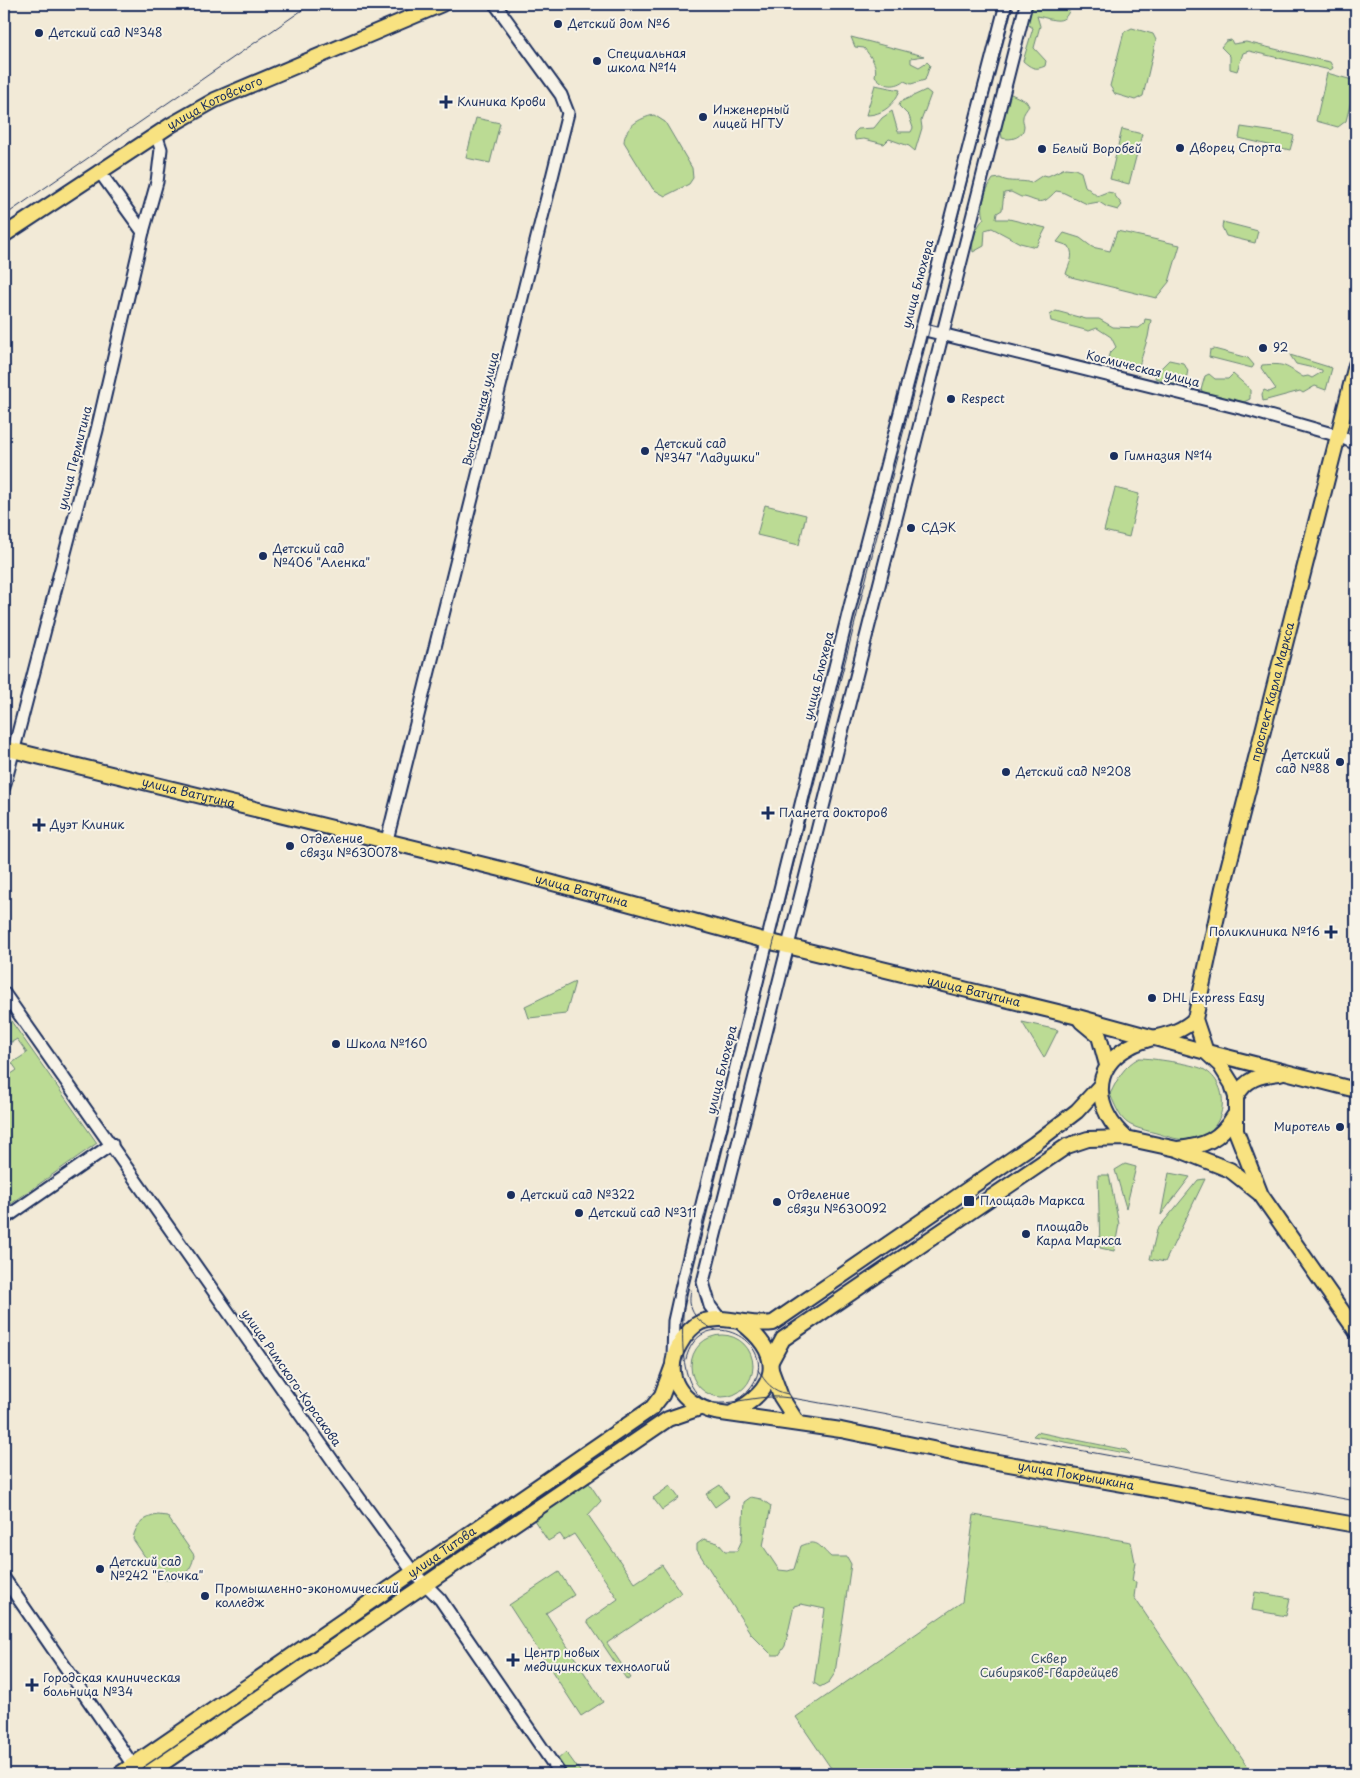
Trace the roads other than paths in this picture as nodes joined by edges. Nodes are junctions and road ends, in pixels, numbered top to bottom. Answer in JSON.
{"nodes":[{"id":1,"x":442,"y":4,"type":"edge"},
{"id":2,"x":495,"y":4,"type":"edge"},
{"id":3,"x":1006,"y":4,"type":"edge"},
{"id":4,"x":1026,"y":4,"type":"edge"},
{"id":5,"x":156,"y":134,"type":"junction"},
{"id":6,"x":99,"y":171,"type":"junction"},
{"id":7,"x":143,"y":232,"type":"junction"},
{"id":8,"x":4,"y":235,"type":"edge"},
{"id":9,"x":921,"y":329,"type":"junction"},
{"id":10,"x":943,"y":333,"type":"junction"},
{"id":11,"x":1356,"y":365,"type":"edge"},
{"id":12,"x":1339,"y":436,"type":"junction"},
{"id":13,"x":1356,"y":444,"type":"edge"},
{"id":14,"x":9,"y":749,"type":"edge"},
{"id":15,"x":4,"y":787,"type":"edge"},
{"id":16,"x":387,"y":840,"type":"junction"},
{"id":17,"x":767,"y":941,"type":"junction"},
{"id":18,"x":788,"y":946,"type":"junction"},
{"id":19,"x":4,"y":993,"type":"edge"},
{"id":20,"x":1074,"y":1016,"type":"junction"},
{"id":21,"x":1195,"y":1019,"type":"junction"},
{"id":22,"x":1157,"y":1038,"type":"junction"},
{"id":23,"x":1206,"y":1052,"type":"junction"},
{"id":24,"x":1107,"y":1065,"type":"junction"},
{"id":25,"x":1287,"y":1073,"type":"junction"},
{"id":26,"x":1100,"y":1086,"type":"junction"},
{"id":27,"x":1356,"y":1090,"type":"edge"},
{"id":28,"x":1236,"y":1097,"type":"junction"},
{"id":29,"x":1234,"y":1116,"type":"junction"},
{"id":30,"x":1126,"y":1138,"type":"junction"},
{"id":31,"x":112,"y":1144,"type":"junction"},
{"id":32,"x":1177,"y":1149,"type":"junction"},
{"id":33,"x":1261,"y":1195,"type":"junction"},
{"id":34,"x":4,"y":1219,"type":"edge"},
{"id":35,"x":720,"y":1319,"type":"junction"},
{"id":36,"x":742,"y":1323,"type":"junction"},
{"id":37,"x":1356,"y":1331,"type":"edge"},
{"id":38,"x":673,"y":1363,"type":"junction"},
{"id":39,"x":771,"y":1366,"type":"junction"},
{"id":40,"x":700,"y":1408,"type":"junction"},
{"id":41,"x":732,"y":1413,"type":"junction"},
{"id":42,"x":798,"y":1422,"type":"junction"},
{"id":43,"x":1356,"y":1525,"type":"edge"},
{"id":44,"x":413,"y":1572,"type":"junction"},
{"id":45,"x":4,"y":1578,"type":"edge"},
{"id":46,"x":424,"y":1583,"type":"junction"},
{"id":47,"x":136,"y":1770,"type":"edge"},
{"id":48,"x":120,"y":1774,"type":"edge"},
{"id":49,"x":147,"y":1774,"type":"edge"},
{"id":50,"x":560,"y":1774,"type":"edge"}],
"edges":[{"from":1,"to":5,"type":"main road","name":"улица Котовского"},
{"from":2,"to":16,"type":"street","name":"Выставочная улица"},
{"from":3,"to":9,"type":"street","name":"улица Блюхера"},
{"from":4,"to":10,"type":"street"},
{"from":5,"to":6,"type":"main road","name":"улица Котовского"},
{"from":5,"to":7,"type":"street","name":"улица Пермитина"},
{"from":6,"to":7,"type":"street"},
{"from":6,"to":8,"type":"main road","name":"улица Котовского"},
{"from":7,"to":14,"type":"street","name":"улица Пермитина"},
{"from":9,"to":10,"type":"street","name":"Космическая улица"},
{"from":9,"to":17,"type":"street","name":"улица Блюхера"},
{"from":10,"to":12,"type":"street","name":"Космическая улица"},
{"from":10,"to":18,"type":"street"},
{"from":11,"to":12,"type":"main road","name":"проспект Карла Маркса"},
{"from":12,"to":13,"type":"street","name":"Космическая улица"},
{"from":12,"to":21,"type":"main road","name":"проспект Карла Маркса"},
{"from":14,"to":15,"type":"street","name":"улица Пермитина"},
{"from":14,"to":16,"type":"main road","name":"улица Ватутина"},
{"from":16,"to":17,"type":"main road","name":"улица Ватутина"},
{"from":17,"to":18,"type":"main road","name":"улица Ватутина"},
{"from":17,"to":38,"type":"street","name":"улица Блюхера"},
{"from":18,"to":20,"type":"main road","name":"улица Ватутина"},
{"from":18,"to":35,"type":"street"},
{"from":19,"to":31,"type":"street","name":"улица Римского-Корсакова"},
{"from":20,"to":22,"type":"main road","name":"улица Ватутина"},
{"from":20,"to":24,"type":"main road"},
{"from":21,"to":22,"type":"main road"},
{"from":21,"to":23,"type":"main road"},
{"from":22,"to":23,"type":"main road"},
{"from":22,"to":24,"type":"main road"},
{"from":23,"to":25,"type":"main road"},
{"from":23,"to":28,"type":"main road"},
{"from":24,"to":26,"type":"main road"},
{"from":25,"to":27,"type":"main road"},
{"from":25,"to":28,"type":"main road"},
{"from":26,"to":30,"type":"main road"},
{"from":26,"to":36,"type":"main road"},
{"from":28,"to":29,"type":"main road"},
{"from":29,"to":32,"type":"main road"},
{"from":29,"to":33,"type":"main road"},
{"from":30,"to":32,"type":"main road"},
{"from":30,"to":39,"type":"main road"},
{"from":31,"to":34,"type":"street"},
{"from":31,"to":44,"type":"street","name":"улица Римского-Корсакова"},
{"from":32,"to":33,"type":"main road"},
{"from":33,"to":37,"type":"main road"},
{"from":35,"to":36,"type":"main road"},
{"from":35,"to":38,"type":"main road"},
{"from":36,"to":39,"type":"main road"},
{"from":38,"to":40,"type":"main road"},
{"from":38,"to":44,"type":"main road","name":"улица Титова"},
{"from":39,"to":41,"type":"main road"},
{"from":39,"to":42,"type":"main road"},
{"from":40,"to":41,"type":"main road"},
{"from":40,"to":46,"type":"main road","name":"улица Титова"},
{"from":41,"to":42,"type":"main road","name":"улица Покрышкина"},
{"from":42,"to":43,"type":"main road","name":"улица Покрышкина"},
{"from":44,"to":46,"type":"street","name":"улица Римского-Корсакова"},
{"from":44,"to":47,"type":"main road","name":"улица Титова"},
{"from":45,"to":47,"type":"street"},
{"from":46,"to":49,"type":"main road","name":"улица Титова"},
{"from":46,"to":50,"type":"street","name":"улица Римского-Корсакова"},
{"from":47,"to":48,"type":"main road","name":"улица Титова"}]}
